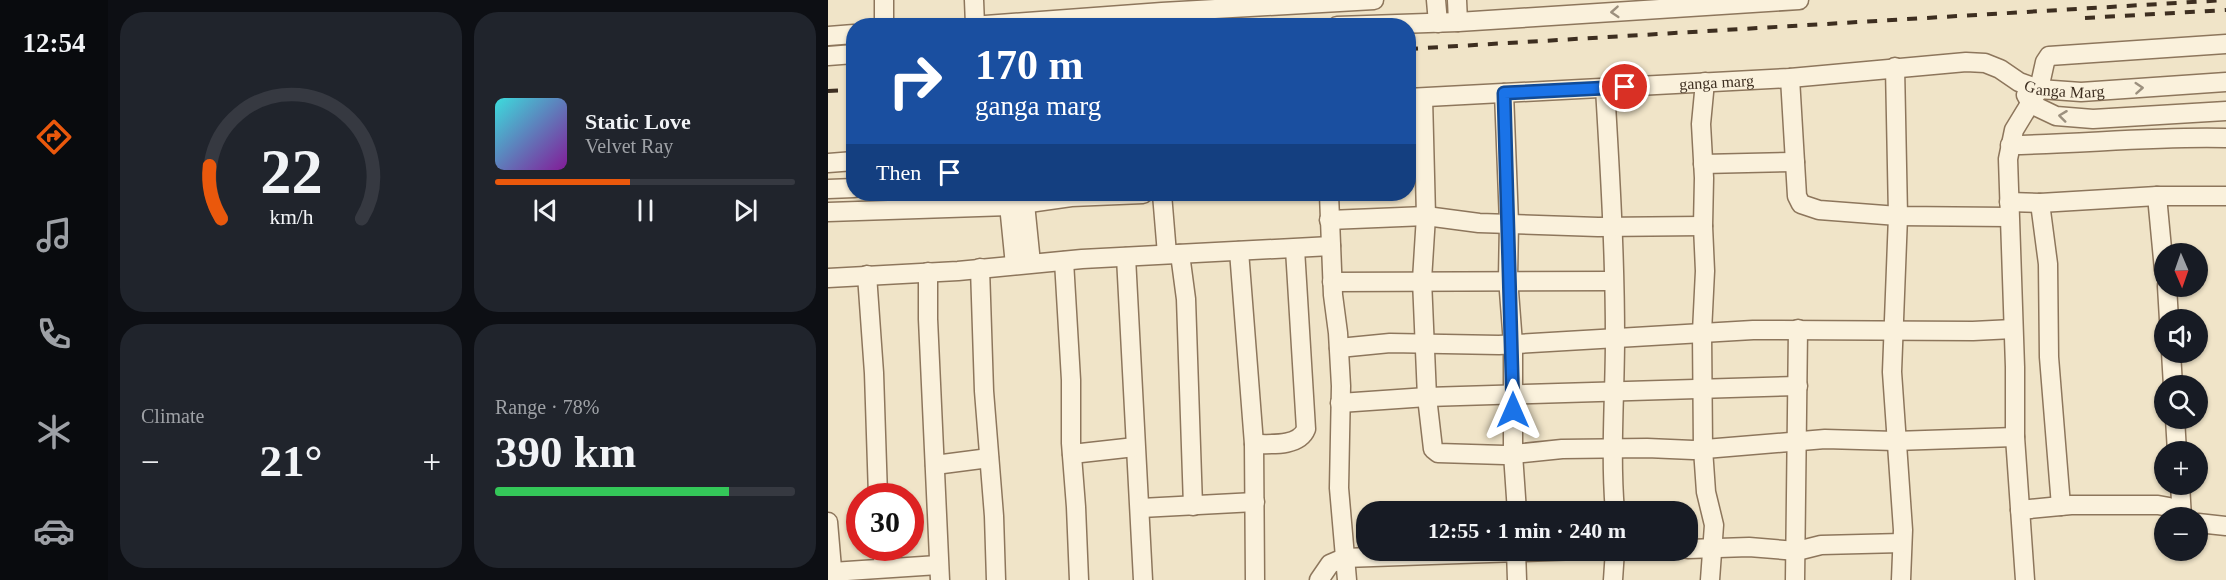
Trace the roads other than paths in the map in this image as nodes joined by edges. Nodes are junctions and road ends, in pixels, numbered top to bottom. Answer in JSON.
{"nodes":[{"id":1,"x":884,"y":0,"type":"edge"},
{"id":2,"x":974,"y":0,"type":"edge"},
{"id":3,"x":1068,"y":0,"type":"edge"},
{"id":4,"x":1374,"y":0,"type":"edge"},
{"id":5,"x":1436,"y":0,"type":"edge"},
{"id":6,"x":1456,"y":0,"type":"edge"},
{"id":7,"x":1789,"y":0,"type":"edge"},
{"id":8,"x":1799,"y":0,"type":"edge"},
{"id":9,"x":1162,"y":12,"type":"edge"},
{"id":10,"x":884,"y":18,"type":"edge"},
{"id":11,"x":973,"y":18,"type":"edge"},
{"id":12,"x":1070,"y":18,"type":"joint"},
{"id":13,"x":1458,"y":22,"type":"junction"},
{"id":14,"x":1438,"y":23,"type":"junction"},
{"id":15,"x":1416,"y":24,"type":"edge"},
{"id":16,"x":846,"y":35,"type":"edge"},
{"id":17,"x":828,"y":36,"type":"edge"},
{"id":18,"x":2226,"y":44,"type":"edge"},
{"id":19,"x":846,"y":55,"type":"edge"},
{"id":20,"x":828,"y":56,"type":"edge"},
{"id":21,"x":1895,"y":68,"type":"junction"},
{"id":22,"x":1790,"y":78,"type":"junction"},
{"id":23,"x":1705,"y":82,"type":"junction"},
{"id":24,"x":2019,"y":82,"type":"joint"},
{"id":25,"x":2226,"y":82,"type":"edge"},
{"id":26,"x":1605,"y":88,"type":"junction"},
{"id":27,"x":1504,"y":93,"type":"junction"},
{"id":28,"x":2035,"y":97,"type":"junction"},
{"id":29,"x":1416,"y":98,"type":"edge"},
{"id":30,"x":2226,"y":111,"type":"edge"},
{"id":31,"x":2226,"y":138,"type":"edge"},
{"id":32,"x":2010,"y":145,"type":"junction"},
{"id":33,"x":846,"y":162,"type":"edge"},
{"id":34,"x":1795,"y":162,"type":"junction"},
{"id":35,"x":828,"y":163,"type":"edge"},
{"id":36,"x":1703,"y":164,"type":"junction"},
{"id":37,"x":846,"y":188,"type":"edge"},
{"id":38,"x":828,"y":189,"type":"edge"},
{"id":39,"x":2157,"y":196,"type":"junction"},
{"id":40,"x":2226,"y":196,"type":"edge"},
{"id":41,"x":987,"y":201,"type":"edge"},
{"id":42,"x":1016,"y":201,"type":"edge"},
{"id":43,"x":1163,"y":201,"type":"edge"},
{"id":44,"x":1329,"y":201,"type":"edge"},
{"id":45,"x":2040,"y":203,"type":"junction"},
{"id":46,"x":2009,"y":210,"type":"junction"},
{"id":47,"x":828,"y":212,"type":"edge"},
{"id":48,"x":1426,"y":216,"type":"junction"},
{"id":49,"x":1898,"y":216,"type":"junction"},
{"id":50,"x":1329,"y":220,"type":"junction"},
{"id":51,"x":1509,"y":223,"type":"junction"},
{"id":52,"x":1612,"y":226,"type":"junction"},
{"id":53,"x":1703,"y":226,"type":"junction"},
{"id":54,"x":2161,"y":243,"type":"edge"},
{"id":55,"x":1330,"y":246,"type":"junction"},
{"id":56,"x":1294,"y":249,"type":"junction"},
{"id":57,"x":1239,"y":251,"type":"junction"},
{"id":58,"x":1174,"y":254,"type":"junction"},
{"id":59,"x":1126,"y":257,"type":"junction"},
{"id":60,"x":1064,"y":261,"type":"junction"},
{"id":61,"x":1023,"y":264,"type":"junction"},
{"id":62,"x":980,"y":268,"type":"junction"},
{"id":63,"x":928,"y":272,"type":"junction"},
{"id":64,"x":867,"y":275,"type":"junction"},
{"id":65,"x":828,"y":278,"type":"edge"},
{"id":66,"x":1422,"y":280,"type":"junction"},
{"id":67,"x":1508,"y":281,"type":"junction"},
{"id":68,"x":1613,"y":281,"type":"junction"},
{"id":69,"x":1332,"y":282,"type":"junction"},
{"id":70,"x":1798,"y":329,"type":"junction"},
{"id":71,"x":2013,"y":329,"type":"junction"},
{"id":72,"x":1895,"y":331,"type":"junction"},
{"id":73,"x":1702,"y":332,"type":"junction"},
{"id":74,"x":1615,"y":339,"type":"junction"},
{"id":75,"x":1513,"y":344,"type":"junction"},
{"id":76,"x":1424,"y":345,"type":"junction"},
{"id":77,"x":1339,"y":348,"type":"junction"},
{"id":78,"x":1798,"y":386,"type":"junction"},
{"id":79,"x":1703,"y":389,"type":"junction"},
{"id":80,"x":1613,"y":392,"type":"junction"},
{"id":81,"x":1513,"y":395,"type":"junction"},
{"id":82,"x":1427,"y":397,"type":"junction"},
{"id":83,"x":1340,"y":403,"type":"junction"},
{"id":84,"x":2015,"y":437,"type":"junction"},
{"id":85,"x":1797,"y":441,"type":"junction"},
{"id":86,"x":1896,"y":441,"type":"junction"},
{"id":87,"x":1254,"y":444,"type":"junction"},
{"id":88,"x":1135,"y":447,"type":"junction"},
{"id":89,"x":1612,"y":448,"type":"junction"},
{"id":90,"x":1703,"y":449,"type":"junction"},
{"id":91,"x":1072,"y":454,"type":"junction"},
{"id":92,"x":1513,"y":454,"type":"junction"},
{"id":93,"x":989,"y":458,"type":"junction"},
{"id":94,"x":935,"y":465,"type":"junction"},
{"id":95,"x":878,"y":483,"type":"edge"},
{"id":96,"x":2181,"y":495,"type":"edge"},
{"id":97,"x":1516,"y":501,"type":"edge"},
{"id":98,"x":1614,"y":501,"type":"edge"},
{"id":99,"x":1255,"y":502,"type":"junction"},
{"id":100,"x":1192,"y":506,"type":"junction"},
{"id":101,"x":2061,"y":506,"type":"junction"},
{"id":102,"x":1140,"y":508,"type":"junction"},
{"id":103,"x":2020,"y":510,"type":"junction"},
{"id":104,"x":828,"y":522,"type":"edge"},
{"id":105,"x":2208,"y":524,"type":"edge"},
{"id":106,"x":2226,"y":526,"type":"edge"},
{"id":107,"x":1902,"y":543,"type":"junction"},
{"id":108,"x":1698,"y":549,"type":"edge"},
{"id":109,"x":1713,"y":549,"type":"junction"},
{"id":110,"x":1797,"y":551,"type":"junction"},
{"id":111,"x":1344,"y":558,"type":"junction"},
{"id":112,"x":1356,"y":558,"type":"edge"},
{"id":113,"x":883,"y":561,"type":"edge"},
{"id":114,"x":1516,"y":561,"type":"edge"},
{"id":115,"x":1614,"y":561,"type":"edge"},
{"id":116,"x":884,"y":567,"type":"junction"},
{"id":117,"x":939,"y":573,"type":"edge"},
{"id":118,"x":833,"y":576,"type":"edge"},
{"id":119,"x":996,"y":580,"type":"edge"},
{"id":120,"x":1078,"y":580,"type":"edge"},
{"id":121,"x":1143,"y":580,"type":"edge"},
{"id":122,"x":1255,"y":580,"type":"edge"},
{"id":123,"x":1319,"y":580,"type":"edge"},
{"id":124,"x":1347,"y":580,"type":"edge"},
{"id":125,"x":1516,"y":580,"type":"edge"},
{"id":126,"x":1613,"y":580,"type":"edge"},
{"id":127,"x":1710,"y":580,"type":"edge"},
{"id":128,"x":1795,"y":580,"type":"edge"},
{"id":129,"x":1901,"y":580,"type":"edge"},
{"id":130,"x":2025,"y":580,"type":"edge"}],
"edges":[{"from":1,"to":10,"type":"street"},
{"from":2,"to":11,"type":"street"},
{"from":3,"to":12,"type":"street"},
{"from":4,"to":9,"type":"street"},
{"from":5,"to":14,"type":"street"},
{"from":6,"to":13,"type":"street"},
{"from":7,"to":8,"type":"street"},
{"from":7,"to":13,"type":"street","one_way":true},
{"from":9,"to":12,"type":"street"},
{"from":13,"to":14,"type":"street"},
{"from":14,"to":15,"type":"street"},
{"from":16,"to":17,"type":"street"},
{"from":18,"to":28,"type":"street"},
{"from":19,"to":20,"type":"street"},
{"from":21,"to":22,"type":"street","name":"ganga marg"},
{"from":21,"to":24,"type":"street","name":"ganga marg"},
{"from":21,"to":49,"type":"street"},
{"from":22,"to":23,"type":"street","name":"ganga marg"},
{"from":22,"to":34,"type":"street"},
{"from":23,"to":26,"type":"street","name":"ganga marg"},
{"from":23,"to":36,"type":"street"},
{"from":24,"to":28,"type":"street","name":"Ganga Marg"},
{"from":28,"to":25,"type":"street","name":"Ganga Marg","one_way":true},
{"from":26,"to":27,"type":"street","name":"ganga marg"},
{"from":26,"to":52,"type":"street"},
{"from":27,"to":29,"type":"street","name":"ganga marg"},
{"from":27,"to":51,"type":"street"},
{"from":30,"to":28,"type":"street","name":"Ganga Marg","one_way":true},
{"from":28,"to":32,"type":"street"},
{"from":29,"to":48,"type":"street"},
{"from":31,"to":32,"type":"street"},
{"from":32,"to":46,"type":"street"},
{"from":33,"to":35,"type":"street"},
{"from":34,"to":36,"type":"street"},
{"from":34,"to":49,"type":"street"},
{"from":36,"to":53,"type":"street"},
{"from":37,"to":38,"type":"street"},
{"from":39,"to":40,"type":"street"},
{"from":39,"to":45,"type":"street"},
{"from":39,"to":54,"type":"street"},
{"from":41,"to":47,"type":"street"},
{"from":42,"to":61,"type":"street"},
{"from":43,"to":58,"type":"street"},
{"from":44,"to":50,"type":"street"},
{"from":45,"to":46,"type":"street"},
{"from":45,"to":101,"type":"street"},
{"from":46,"to":49,"type":"street"},
{"from":46,"to":71,"type":"street"},
{"from":48,"to":50,"type":"street"},
{"from":48,"to":51,"type":"street"},
{"from":48,"to":66,"type":"street"},
{"from":49,"to":72,"type":"street"},
{"from":50,"to":55,"type":"street"},
{"from":51,"to":52,"type":"street"},
{"from":51,"to":67,"type":"street"},
{"from":52,"to":53,"type":"street"},
{"from":52,"to":68,"type":"street"},
{"from":53,"to":73,"type":"street"},
{"from":55,"to":56,"type":"street"},
{"from":55,"to":69,"type":"street"},
{"from":56,"to":57,"type":"street"},
{"from":56,"to":87,"type":"street"},
{"from":57,"to":58,"type":"street"},
{"from":57,"to":87,"type":"street"},
{"from":58,"to":59,"type":"street"},
{"from":58,"to":100,"type":"street"},
{"from":59,"to":60,"type":"street"},
{"from":59,"to":88,"type":"street"},
{"from":60,"to":61,"type":"street"},
{"from":60,"to":91,"type":"street"},
{"from":61,"to":62,"type":"street"},
{"from":62,"to":63,"type":"street"},
{"from":62,"to":93,"type":"street"},
{"from":63,"to":64,"type":"street"},
{"from":63,"to":94,"type":"street"},
{"from":64,"to":65,"type":"street"},
{"from":64,"to":95,"type":"street"},
{"from":66,"to":67,"type":"street"},
{"from":66,"to":69,"type":"street"},
{"from":66,"to":76,"type":"street"},
{"from":67,"to":68,"type":"street"},
{"from":67,"to":75,"type":"street"},
{"from":68,"to":74,"type":"street"},
{"from":69,"to":77,"type":"street"},
{"from":70,"to":72,"type":"street"},
{"from":70,"to":73,"type":"street"},
{"from":70,"to":78,"type":"street"},
{"from":71,"to":72,"type":"street"},
{"from":71,"to":84,"type":"street"},
{"from":72,"to":86,"type":"street"},
{"from":73,"to":74,"type":"street"},
{"from":73,"to":79,"type":"street"},
{"from":74,"to":75,"type":"street"},
{"from":74,"to":80,"type":"street"},
{"from":75,"to":76,"type":"street"},
{"from":75,"to":81,"type":"street"},
{"from":76,"to":77,"type":"street"},
{"from":76,"to":82,"type":"street"},
{"from":77,"to":83,"type":"street"},
{"from":78,"to":79,"type":"street"},
{"from":78,"to":85,"type":"street"},
{"from":79,"to":80,"type":"street"},
{"from":79,"to":90,"type":"street"},
{"from":80,"to":81,"type":"street"},
{"from":80,"to":89,"type":"street"},
{"from":81,"to":82,"type":"street"},
{"from":81,"to":92,"type":"street"},
{"from":82,"to":83,"type":"street"},
{"from":82,"to":92,"type":"street"},
{"from":83,"to":111,"type":"street"},
{"from":84,"to":86,"type":"street"},
{"from":84,"to":103,"type":"street"},
{"from":85,"to":86,"type":"street"},
{"from":85,"to":90,"type":"street"},
{"from":85,"to":110,"type":"street"},
{"from":86,"to":107,"type":"street"},
{"from":87,"to":99,"type":"street"},
{"from":88,"to":91,"type":"street"},
{"from":88,"to":102,"type":"street"},
{"from":89,"to":90,"type":"street"},
{"from":89,"to":92,"type":"street"},
{"from":89,"to":98,"type":"street"},
{"from":90,"to":109,"type":"street"},
{"from":91,"to":120,"type":"street"},
{"from":92,"to":97,"type":"street"},
{"from":93,"to":94,"type":"street"},
{"from":93,"to":119,"type":"street"},
{"from":94,"to":117,"type":"street"},
{"from":96,"to":101,"type":"street"},
{"from":99,"to":100,"type":"street"},
{"from":99,"to":122,"type":"street"},
{"from":100,"to":102,"type":"street"},
{"from":101,"to":103,"type":"street"},
{"from":102,"to":121,"type":"street"},
{"from":103,"to":130,"type":"street"},
{"from":104,"to":118,"type":"street"},
{"from":105,"to":106,"type":"street"},
{"from":107,"to":110,"type":"street"},
{"from":107,"to":129,"type":"street"},
{"from":108,"to":109,"type":"street"},
{"from":109,"to":110,"type":"street"},
{"from":109,"to":127,"type":"street"},
{"from":110,"to":128,"type":"street"},
{"from":111,"to":112,"type":"street"},
{"from":111,"to":123,"type":"street"},
{"from":111,"to":124,"type":"street"},
{"from":113,"to":116,"type":"street"},
{"from":114,"to":125,"type":"street"},
{"from":115,"to":126,"type":"street"},
{"from":116,"to":117,"type":"street"},
{"from":116,"to":118,"type":"street"}]}
